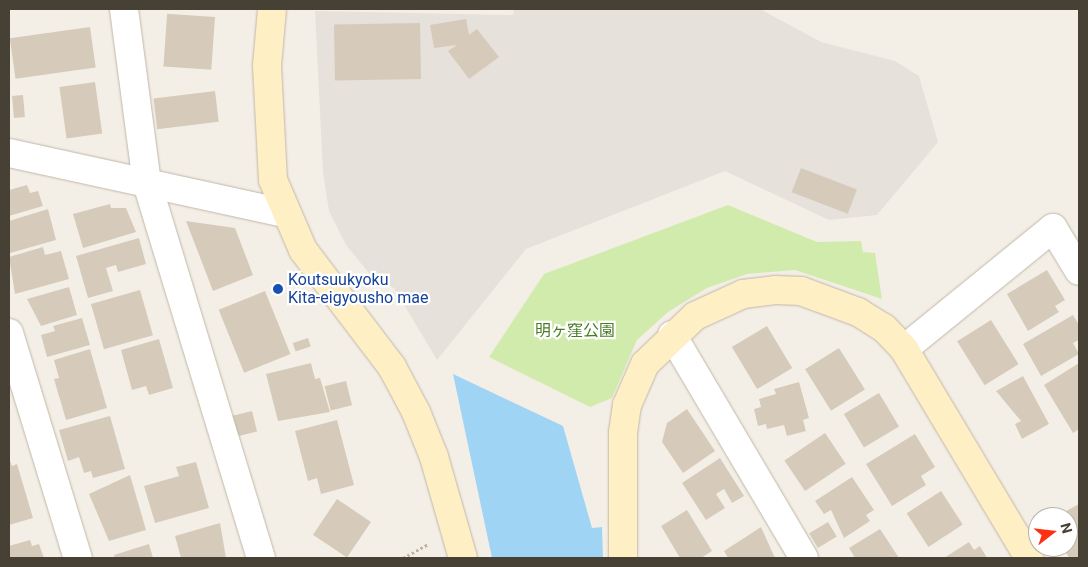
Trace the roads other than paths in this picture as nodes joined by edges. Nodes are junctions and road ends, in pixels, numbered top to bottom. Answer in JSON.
{"nodes":[{"id":1,"x":124,"y":9,"type":"edge"},
{"id":2,"x":272,"y":9,"type":"edge"},
{"id":3,"x":9,"y":153,"type":"edge"},
{"id":4,"x":147,"y":183,"type":"junction"},
{"id":5,"x":285,"y":213,"type":"junction"},
{"id":6,"x":1079,"y":272,"type":"edge"},
{"id":7,"x":9,"y":333,"type":"edge"},
{"id":8,"x":672,"y":335,"type":"junction"},
{"id":9,"x":904,"y":349,"type":"junction"},
{"id":10,"x":78,"y":558,"type":"edge"},
{"id":11,"x":261,"y":558,"type":"edge"},
{"id":12,"x":463,"y":558,"type":"edge"},
{"id":13,"x":622,"y":558,"type":"edge"},
{"id":14,"x":804,"y":558,"type":"edge"},
{"id":15,"x":1030,"y":558,"type":"edge"}],
"edges":[{"from":1,"to":4,"type":"street"},
{"from":2,"to":5,"type":"street"},
{"from":3,"to":4,"type":"street"},
{"from":4,"to":5,"type":"street"},
{"from":4,"to":11,"type":"street"},
{"from":5,"to":12,"type":"street"},
{"from":6,"to":9,"type":"street"},
{"from":7,"to":10,"type":"street"},
{"from":8,"to":9,"type":"street"},
{"from":8,"to":13,"type":"street"},
{"from":8,"to":14,"type":"street"},
{"from":9,"to":15,"type":"street"}]}
